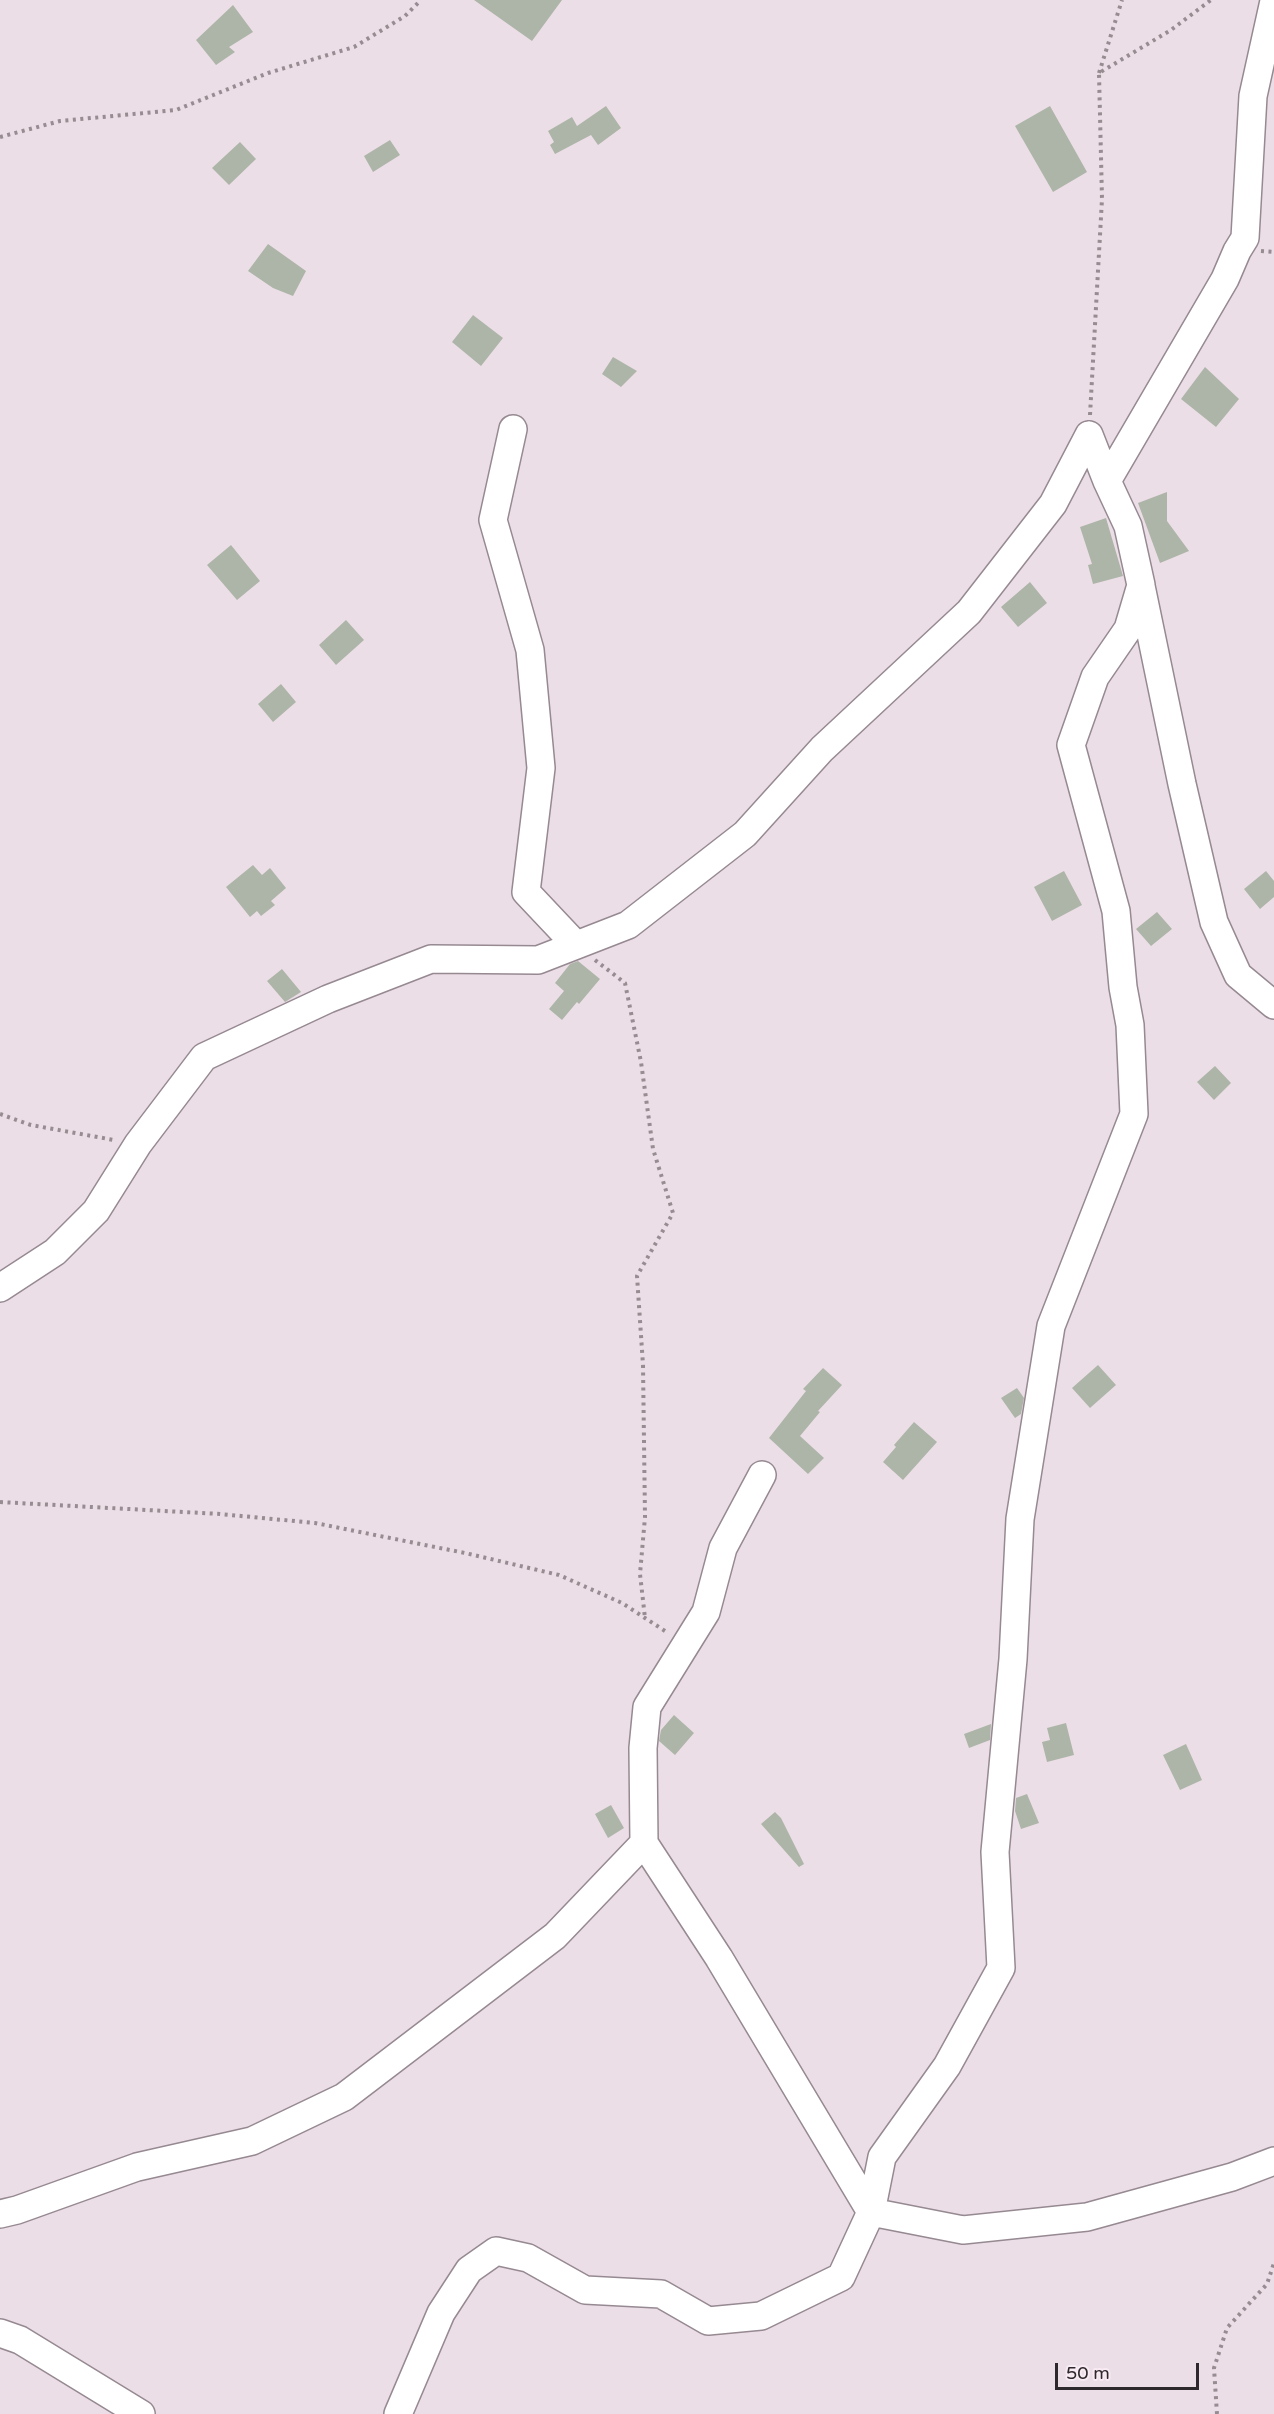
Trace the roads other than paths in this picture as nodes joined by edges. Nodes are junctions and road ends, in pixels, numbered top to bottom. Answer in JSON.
{"nodes":[{"id":1,"x":1274,"y":1,"type":"edge"},
{"id":2,"x":513,"y":429,"type":"dead end"},
{"id":3,"x":1107,"y":481,"type":"junction"},
{"id":4,"x":1141,"y":585,"type":"junction"},
{"id":5,"x":576,"y":945,"type":"junction"},
{"id":6,"x":1274,"y":1005,"type":"edge"},
{"id":7,"x":0,"y":1288,"type":"edge"},
{"id":8,"x":762,"y":1475,"type":"dead end"},
{"id":9,"x":644,"y":1843,"type":"junction"},
{"id":10,"x":1274,"y":2161,"type":"edge"},
{"id":11,"x":871,"y":2212,"type":"junction"},
{"id":12,"x":0,"y":2214,"type":"edge"},
{"id":13,"x":0,"y":2333,"type":"edge"},
{"id":14,"x":141,"y":2414,"type":"edge"},
{"id":15,"x":398,"y":2414,"type":"edge"}],
"edges":[{"from":1,"to":3,"type":"street"},
{"from":2,"to":5,"type":"street"},
{"from":3,"to":4,"type":"street"},
{"from":3,"to":5,"type":"street"},
{"from":4,"to":6,"type":"street"},
{"from":4,"to":11,"type":"street"},
{"from":5,"to":7,"type":"street"},
{"from":8,"to":9,"type":"street"},
{"from":9,"to":11,"type":"street"},
{"from":9,"to":12,"type":"street"},
{"from":10,"to":11,"type":"street"},
{"from":11,"to":15,"type":"street"},
{"from":13,"to":14,"type":"street"}]}
